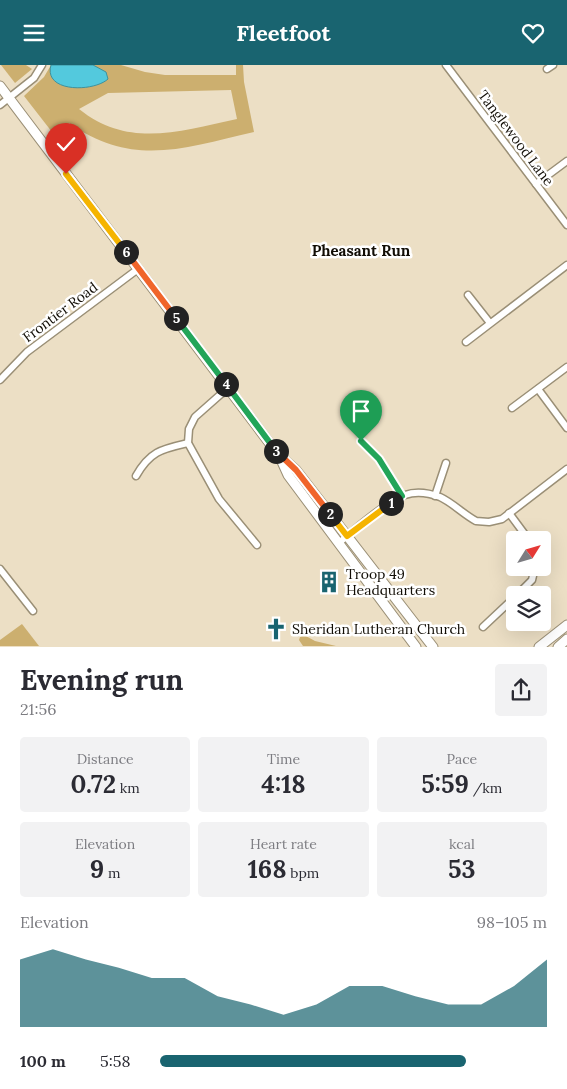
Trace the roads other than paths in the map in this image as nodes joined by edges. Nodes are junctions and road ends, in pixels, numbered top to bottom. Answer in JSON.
{"nodes":[{"id":1,"x":42,"y":65,"type":"edge"},
{"id":2,"x":446,"y":65,"type":"edge"},
{"id":3,"x":0,"y":86,"type":"edge"},
{"id":4,"x":9,"y":98,"type":"junction"},
{"id":5,"x":0,"y":105,"type":"edge"},
{"id":6,"x":567,"y":161,"type":"edge"},
{"id":7,"x":536,"y":184,"type":"junction"},
{"id":8,"x":567,"y":225,"type":"edge"},
{"id":9,"x":567,"y":265,"type":"edge"},
{"id":10,"x":138,"y":269,"type":"junction"},
{"id":11,"x":468,"y":295,"type":"dead end"},
{"id":12,"x":490,"y":323,"type":"junction"},
{"id":13,"x":466,"y":341,"type":"dead end"},
{"id":14,"x":567,"y":367,"type":"edge"},
{"id":15,"x":0,"y":380,"type":"edge"},
{"id":16,"x":230,"y":389,"type":"junction"},
{"id":17,"x":538,"y":389,"type":"junction"},
{"id":18,"x":512,"y":408,"type":"dead end"},
{"id":19,"x":567,"y":428,"type":"edge"},
{"id":20,"x":361,"y":441,"type":"dead end"},
{"id":21,"x":188,"y":443,"type":"junction"},
{"id":22,"x":278,"y":453,"type":"junction"},
{"id":23,"x":446,"y":463,"type":"dead end"},
{"id":24,"x":567,"y":469,"type":"edge"},
{"id":25,"x":136,"y":476,"type":"dead end"},
{"id":26,"x":402,"y":496,"type":"junction"},
{"id":27,"x":436,"y":496,"type":"junction"},
{"id":28,"x":509,"y":513,"type":"junction"},
{"id":29,"x":522,"y":531,"type":"edge"},
{"id":30,"x":347,"y":536,"type":"junction"},
{"id":31,"x":339,"y":543,"type":"junction"},
{"id":32,"x":257,"y":545,"type":"dead end"},
{"id":33,"x":0,"y":569,"type":"edge"},
{"id":34,"x":533,"y":576,"type":"edge"},
{"id":35,"x":525,"y":586,"type":"edge"},
{"id":36,"x":506,"y":605,"type":"edge"},
{"id":37,"x":33,"y":611,"type":"dead end"},
{"id":38,"x":567,"y":625,"type":"edge"},
{"id":39,"x":483,"y":627,"type":"dead end"},
{"id":40,"x":567,"y":639,"type":"edge"},
{"id":41,"x":416,"y":647,"type":"edge"},
{"id":42,"x":433,"y":647,"type":"edge"},
{"id":43,"x":538,"y":647,"type":"edge"},
{"id":44,"x":558,"y":647,"type":"edge"}],
"edges":[{"from":1,"to":4,"type":"street"},
{"from":2,"to":7,"type":"street","name":"Tanglewood Lane"},
{"from":3,"to":4,"type":"main road"},
{"from":4,"to":5,"type":"street"},
{"from":4,"to":10,"type":"main road"},
{"from":6,"to":7,"type":"street"},
{"from":7,"to":8,"type":"street","name":"Tanglewood Lane"},
{"from":9,"to":12,"type":"street"},
{"from":10,"to":15,"type":"street","name":"Frontier Road"},
{"from":10,"to":16,"type":"main road"},
{"from":11,"to":12,"type":"street"},
{"from":12,"to":13,"type":"street"},
{"from":14,"to":17,"type":"street"},
{"from":16,"to":21,"type":"street"},
{"from":16,"to":22,"type":"main road"},
{"from":17,"to":18,"type":"street"},
{"from":17,"to":19,"type":"street"},
{"from":20,"to":26,"type":"street"},
{"from":21,"to":25,"type":"street"},
{"from":21,"to":32,"type":"street"},
{"from":22,"to":30,"type":"main road"},
{"from":22,"to":31,"type":"main road"},
{"from":23,"to":27,"type":"street"},
{"from":24,"to":28,"type":"street"},
{"from":26,"to":27,"type":"street"},
{"from":26,"to":30,"type":"street"},
{"from":27,"to":28,"type":"street"},
{"from":28,"to":29,"type":"street"},
{"from":30,"to":31,"type":"street"},
{"from":30,"to":42,"type":"main road"},
{"from":31,"to":41,"type":"main road"},
{"from":33,"to":37,"type":"street"},
{"from":34,"to":35,"type":"street"},
{"from":36,"to":39,"type":"street"},
{"from":38,"to":43,"type":"main road"},
{"from":40,"to":44,"type":"main road"}]}
